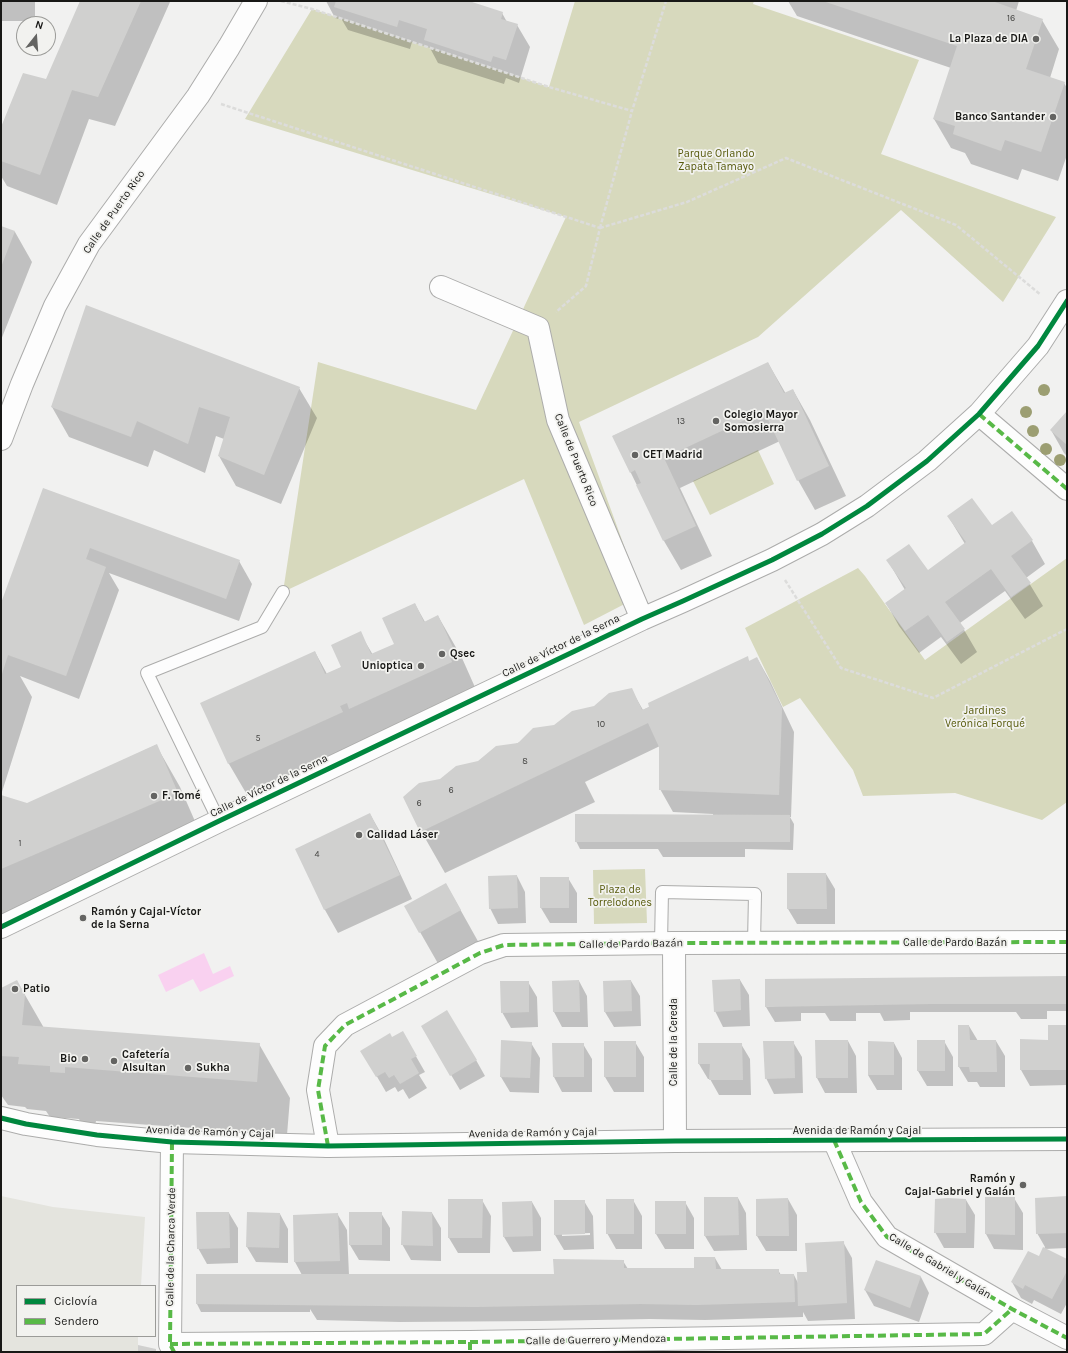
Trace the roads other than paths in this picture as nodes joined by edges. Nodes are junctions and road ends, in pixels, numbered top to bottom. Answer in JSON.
{"nodes":[{"id":1,"x":256,"y":1,"type":"edge"},
{"id":2,"x":440,"y":287,"type":"dead end"},
{"id":3,"x":1064,"y":306,"type":"edge"},
{"id":4,"x":980,"y":414,"type":"junction"},
{"id":5,"x":1,"y":439,"type":"edge"},
{"id":6,"x":1067,"y":489,"type":"edge"},
{"id":7,"x":283,"y":592,"type":"dead end"},
{"id":8,"x":642,"y":619,"type":"junction"},
{"id":9,"x":220,"y":821,"type":"junction"},
{"id":10,"x":1,"y":927,"type":"edge"},
{"id":11,"x":1067,"y":942,"type":"edge"},
{"id":12,"x":667,"y":943,"type":"junction"},
{"id":13,"x":754,"y":943,"type":"junction"},
{"id":14,"x":1,"y":1118,"type":"edge"},
{"id":15,"x":1067,"y":1139,"type":"edge"},
{"id":16,"x":834,"y":1140,"type":"junction"},
{"id":17,"x":675,"y":1141,"type":"junction"},
{"id":18,"x":172,"y":1142,"type":"junction"},
{"id":19,"x":328,"y":1146,"type":"junction"},
{"id":20,"x":1012,"y":1309,"type":"junction"},
{"id":21,"x":1067,"y":1338,"type":"edge"},
{"id":22,"x":470,"y":1347,"type":"edge"},
{"id":23,"x":172,"y":1348,"type":"edge"}],
"edges":[{"from":1,"to":5,"type":"street","name":"Calle de Puerto Rico"},
{"from":2,"to":8,"type":"street","name":"Calle de Puerto Rico"},
{"from":3,"to":4,"type":"street","name":"Calle de Víctor de la Serna"},
{"from":4,"to":6,"type":"street"},
{"from":4,"to":8,"type":"street","name":"Calle de Víctor de la Serna"},
{"from":7,"to":9,"type":"lane"},
{"from":8,"to":9,"type":"street","name":"Calle de Víctor de la Serna"},
{"from":9,"to":10,"type":"street","name":"Calle de Víctor de la Serna"},
{"from":11,"to":13,"type":"street","name":"Calle de Pardo Bazán"},
{"from":12,"to":13,"type":"street","name":"Calle de Pardo Bazán"},
{"from":12,"to":13,"type":"lane"},
{"from":12,"to":17,"type":"street","name":"Calle de la Cereda"},
{"from":12,"to":19,"type":"street","name":"Calle de Pardo Bazán"},
{"from":14,"to":18,"type":"street","name":"Avenida de Ramón y Cajal"},
{"from":15,"to":16,"type":"street","name":"Avenida de Ramón y Cajal"},
{"from":16,"to":17,"type":"street","name":"Avenida de Ramón y Cajal"},
{"from":16,"to":20,"type":"street","name":"Calle de Gabriel y Galán"},
{"from":17,"to":19,"type":"street","name":"Avenida de Ramón y Cajal"},
{"from":18,"to":19,"type":"street","name":"Avenida de Ramón y Cajal"},
{"from":18,"to":23,"type":"street","name":"Calle de la Charca Verde"},
{"from":20,"to":21,"type":"street","name":"Calle de Gabriel y Galán"},
{"from":20,"to":22,"type":"street","name":"Calle de Guerrero y Mendoza"},
{"from":22,"to":23,"type":"street","name":"Calle de Guerrero y Mendoza"}]}
